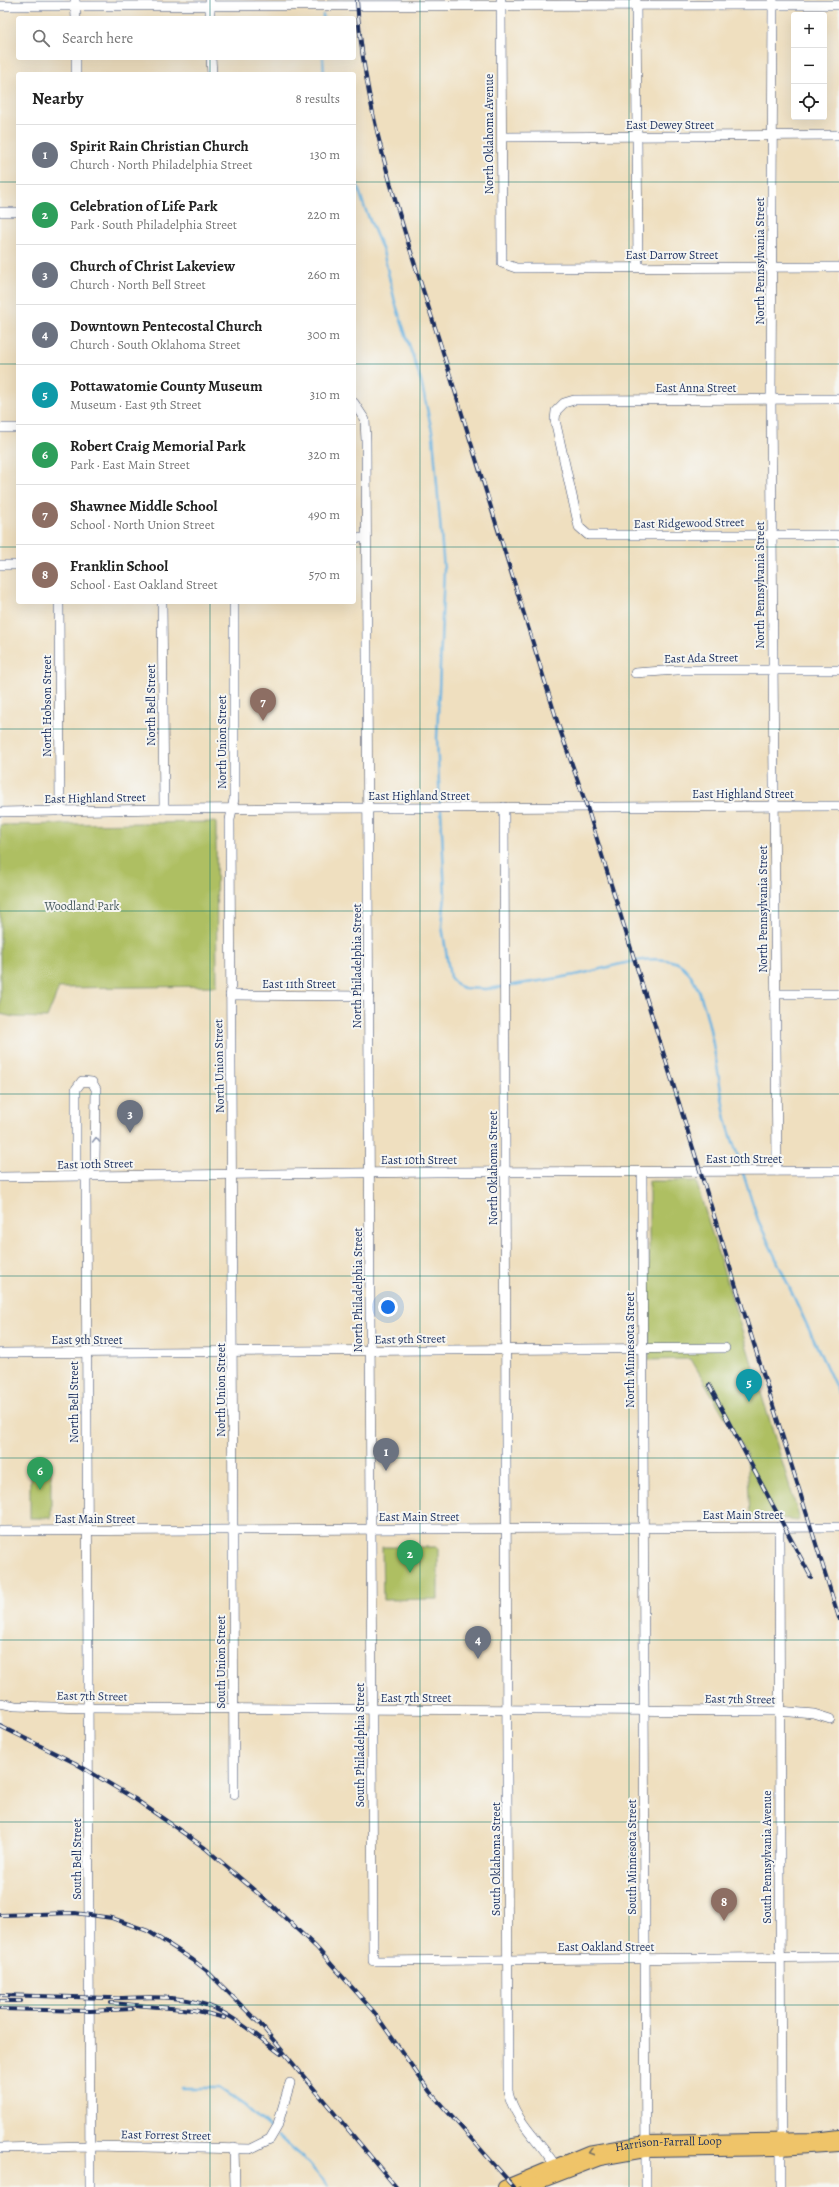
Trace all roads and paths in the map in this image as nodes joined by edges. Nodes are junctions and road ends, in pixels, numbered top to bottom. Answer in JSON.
{"nodes":[{"id":1,"x":773,"y":2,"type":"edge"},
{"id":2,"x":76,"y":3,"type":"edge"},
{"id":3,"x":210,"y":3,"type":"edge"},
{"id":4,"x":636,"y":3,"type":"edge"},
{"id":5,"x":501,"y":4,"type":"edge"},
{"id":6,"x":839,"y":5,"type":"edge"},
{"id":7,"x":0,"y":6,"type":"edge"},
{"id":8,"x":76,"y":16,"type":"edge"},
{"id":9,"x":210,"y":16,"type":"edge"},
{"id":10,"x":76,"y":60,"type":"edge"},
{"id":11,"x":211,"y":60,"type":"edge"},
{"id":12,"x":76,"y":72,"type":"edge"},
{"id":13,"x":212,"y":72,"type":"edge"},
{"id":14,"x":839,"y":135,"type":"edge"},
{"id":15,"x":771,"y":136,"type":"junction"},
{"id":16,"x":502,"y":137,"type":"junction"},
{"id":17,"x":637,"y":137,"type":"junction"},
{"id":18,"x":0,"y":212,"type":"edge"},
{"id":19,"x":16,"y":212,"type":"edge"},
{"id":20,"x":506,"y":265,"type":"joint"},
{"id":21,"x":638,"y":267,"type":"junction"},
{"id":22,"x":839,"y":267,"type":"edge"},
{"id":23,"x":772,"y":268,"type":"junction"},
{"id":24,"x":839,"y":399,"type":"edge"},
{"id":25,"x":771,"y":400,"type":"junction"},
{"id":26,"x":356,"y":405,"type":"edge"},
{"id":27,"x":0,"y":428,"type":"edge"},
{"id":28,"x":16,"y":428,"type":"edge"},
{"id":29,"x":772,"y":534,"type":"junction"},
{"id":30,"x":588,"y":535,"type":"joint"},
{"id":31,"x":839,"y":535,"type":"edge"},
{"id":32,"x":356,"y":538,"type":"edge"},
{"id":33,"x":366,"y":538,"type":"junction"},
{"id":34,"x":0,"y":565,"type":"edge"},
{"id":35,"x":16,"y":565,"type":"edge"},
{"id":36,"x":59,"y":604,"type":"edge"},
{"id":37,"x":162,"y":604,"type":"edge"},
{"id":38,"x":234,"y":604,"type":"edge"},
{"id":39,"x":772,"y":669,"type":"junction"},
{"id":40,"x":839,"y":670,"type":"edge"},
{"id":41,"x":635,"y":673,"type":"dead end"},
{"id":42,"x":775,"y":806,"type":"junction"},
{"id":43,"x":839,"y":806,"type":"edge"},
{"id":44,"x":504,"y":807,"type":"junction"},
{"id":45,"x":164,"y":808,"type":"junction"},
{"id":46,"x":232,"y":809,"type":"junction"},
{"id":47,"x":368,"y":809,"type":"junction"},
{"id":48,"x":60,"y":811,"type":"junction"},
{"id":49,"x":0,"y":812,"type":"edge"},
{"id":50,"x":775,"y":994,"type":"junction"},
{"id":51,"x":839,"y":994,"type":"edge"},
{"id":52,"x":230,"y":995,"type":"junction"},
{"id":53,"x":369,"y":996,"type":"junction"},
{"id":54,"x":777,"y":1171,"type":"junction"},
{"id":55,"x":839,"y":1171,"type":"edge"},
{"id":56,"x":505,"y":1172,"type":"junction"},
{"id":57,"x":642,"y":1172,"type":"junction"},
{"id":58,"x":370,"y":1173,"type":"junction"},
{"id":59,"x":232,"y":1174,"type":"junction"},
{"id":60,"x":86,"y":1176,"type":"junction"},
{"id":61,"x":0,"y":1177,"type":"edge"},
{"id":62,"x":725,"y":1348,"type":"dead end"},
{"id":63,"x":505,"y":1350,"type":"junction"},
{"id":64,"x":642,"y":1350,"type":"junction"},
{"id":65,"x":232,"y":1351,"type":"junction"},
{"id":66,"x":86,"y":1352,"type":"junction"},
{"id":67,"x":370,"y":1352,"type":"junction"},
{"id":68,"x":0,"y":1353,"type":"edge"},
{"id":69,"x":780,"y":1527,"type":"junction"},
{"id":70,"x":839,"y":1527,"type":"edge"},
{"id":71,"x":507,"y":1528,"type":"junction"},
{"id":72,"x":642,"y":1528,"type":"junction"},
{"id":73,"x":371,"y":1529,"type":"junction"},
{"id":74,"x":232,"y":1530,"type":"junction"},
{"id":75,"x":0,"y":1531,"type":"edge"},
{"id":76,"x":87,"y":1531,"type":"junction"},
{"id":77,"x":0,"y":1703,"type":"edge"},
{"id":78,"x":88,"y":1708,"type":"junction"},
{"id":79,"x":233,"y":1709,"type":"junction"},
{"id":80,"x":371,"y":1710,"type":"junction"},
{"id":81,"x":506,"y":1710,"type":"junction"},
{"id":82,"x":644,"y":1710,"type":"junction"},
{"id":83,"x":779,"y":1711,"type":"junction"},
{"id":84,"x":830,"y":1719,"type":"dead end"},
{"id":85,"x":234,"y":1795,"type":"dead end"},
{"id":86,"x":839,"y":1957,"type":"edge"},
{"id":87,"x":779,"y":1958,"type":"junction"},
{"id":88,"x":508,"y":1959,"type":"junction"},
{"id":89,"x":644,"y":1959,"type":"junction"},
{"id":90,"x":373,"y":1961,"type":"joint"},
{"id":91,"x":290,"y":2082,"type":"dead end"},
{"id":92,"x":839,"y":2136,"type":"edge"},
{"id":93,"x":781,"y":2144,"type":"junction"},
{"id":94,"x":839,"y":2145,"type":"edge"},
{"id":95,"x":90,"y":2146,"type":"junction"},
{"id":96,"x":646,"y":2146,"type":"junction"},
{"id":97,"x":0,"y":2148,"type":"edge"},
{"id":98,"x":234,"y":2148,"type":"junction"},
{"id":99,"x":558,"y":2169,"type":"junction"},
{"id":100,"x":90,"y":2187,"type":"edge"},
{"id":101,"x":235,"y":2187,"type":"edge"},
{"id":102,"x":504,"y":2187,"type":"edge"},
{"id":103,"x":527,"y":2187,"type":"edge"},
{"id":104,"x":646,"y":2187,"type":"edge"},
{"id":105,"x":781,"y":2187,"type":"edge"}],
"edges":[{"from":1,"to":4,"type":"street"},
{"from":1,"to":6,"type":"street"},
{"from":1,"to":15,"type":"street","name":"North Pennsylvania Street"},
{"from":2,"to":3,"type":"street"},
{"from":2,"to":7,"type":"street"},
{"from":2,"to":8,"type":"street"},
{"from":3,"to":5,"type":"street"},
{"from":3,"to":9,"type":"street"},
{"from":4,"to":5,"type":"street"},
{"from":4,"to":17,"type":"street"},
{"from":5,"to":16,"type":"street","name":"North Oklahoma Avenue"},
{"from":10,"to":12,"type":"street"},
{"from":11,"to":13,"type":"street"},
{"from":14,"to":15,"type":"street","name":"East Dewey Street"},
{"from":15,"to":17,"type":"street","name":"East Dewey Street"},
{"from":15,"to":23,"type":"street","name":"North Pennsylvania Street"},
{"from":16,"to":17,"type":"street","name":"East Dewey Street"},
{"from":16,"to":20,"type":"street","name":"North Oklahoma Avenue"},
{"from":17,"to":21,"type":"street"},
{"from":18,"to":19,"type":"street"},
{"from":20,"to":21,"type":"street","name":"East Darrow Street"},
{"from":21,"to":23,"type":"street","name":"East Darrow Street"},
{"from":22,"to":23,"type":"street","name":"East Darrow Street"},
{"from":23,"to":25,"type":"street","name":"North Pennsylvania Street"},
{"from":24,"to":25,"type":"street","name":"East Anna Street"},
{"from":25,"to":29,"type":"street","name":"North Pennsylvania Street"},
{"from":25,"to":30,"type":"street","name":"East Anna Street"},
{"from":26,"to":33,"type":"street","name":"North Philadelphia Street"},
{"from":27,"to":28,"type":"street"},
{"from":29,"to":30,"type":"street","name":"East Ridgewood Street"},
{"from":29,"to":31,"type":"street","name":"East Ridgewood Street"},
{"from":29,"to":39,"type":"street","name":"North Pennsylvania Street"},
{"from":32,"to":33,"type":"street"},
{"from":33,"to":47,"type":"street","name":"North Philadelphia Street"},
{"from":34,"to":35,"type":"street"},
{"from":36,"to":48,"type":"street","name":"North Hobson Street"},
{"from":37,"to":45,"type":"street","name":"North Bell Street"},
{"from":38,"to":46,"type":"street","name":"North Union Street"},
{"from":39,"to":40,"type":"street","name":"East Ada Street"},
{"from":39,"to":41,"type":"street","name":"East Ada Street"},
{"from":39,"to":42,"type":"street","name":"North Pennsylvania Street"},
{"from":42,"to":43,"type":"street","name":"East Highland Street"},
{"from":42,"to":44,"type":"street","name":"East Highland Street"},
{"from":42,"to":50,"type":"street","name":"North Pennsylvania Street"},
{"from":44,"to":47,"type":"street","name":"East Highland Street"},
{"from":44,"to":56,"type":"street","name":"North Oklahoma Street"},
{"from":45,"to":46,"type":"street","name":"East Highland Street"},
{"from":45,"to":48,"type":"street","name":"East Highland Street"},
{"from":46,"to":47,"type":"street","name":"East Highland Street"},
{"from":46,"to":52,"type":"street","name":"North Union Street"},
{"from":47,"to":53,"type":"street","name":"North Philadelphia Street"},
{"from":48,"to":49,"type":"street","name":"East Highland Street"},
{"from":50,"to":51,"type":"street"},
{"from":50,"to":54,"type":"street","name":"North Pennsylvania Street"},
{"from":52,"to":53,"type":"street","name":"East 11th Street"},
{"from":52,"to":59,"type":"street","name":"North Union Street"},
{"from":53,"to":58,"type":"street","name":"North Philadelphia Street"},
{"from":54,"to":55,"type":"street","name":"East 10th Street"},
{"from":54,"to":57,"type":"street","name":"East 10th Street"},
{"from":56,"to":57,"type":"street","name":"East 10th Street"},
{"from":56,"to":58,"type":"street","name":"East 10th Street"},
{"from":56,"to":63,"type":"street","name":"North Oklahoma Street"},
{"from":57,"to":64,"type":"street","name":"North Minnesota Street"},
{"from":58,"to":59,"type":"street","name":"East 10th Street"},
{"from":58,"to":67,"type":"street","name":"North Philadelphia Street"},
{"from":59,"to":60,"type":"street","name":"East 10th Street"},
{"from":59,"to":65,"type":"street","name":"North Union Street"},
{"from":60,"to":60,"type":"street","one_way":true},
{"from":60,"to":61,"type":"street","name":"East 10th Street"},
{"from":60,"to":66,"type":"street","name":"North Bell Street"},
{"from":62,"to":64,"type":"street","name":"East 9th Street"},
{"from":63,"to":64,"type":"street","name":"East 9th Street"},
{"from":63,"to":67,"type":"street","name":"East 9th Street"},
{"from":63,"to":71,"type":"street","name":"North Oklahoma Street"},
{"from":64,"to":72,"type":"street","name":"North Minnesota Street"},
{"from":65,"to":66,"type":"street","name":"East 9th Street"},
{"from":65,"to":67,"type":"street","name":"East 9th Street"},
{"from":65,"to":74,"type":"street","name":"North Union Street"},
{"from":66,"to":68,"type":"street","name":"East 9th Street"},
{"from":66,"to":76,"type":"street","name":"North Bell Street"},
{"from":67,"to":73,"type":"street","name":"North Philadelphia Street"},
{"from":69,"to":70,"type":"street","name":"East Main Street"},
{"from":69,"to":72,"type":"street","name":"East Main Street"},
{"from":69,"to":83,"type":"street","name":"South Pennsylvania Avenue"},
{"from":71,"to":72,"type":"street","name":"East Main Street"},
{"from":71,"to":73,"type":"street","name":"East Main Street"},
{"from":71,"to":81,"type":"street","name":"South Oklahoma Street"},
{"from":72,"to":82,"type":"street","name":"South Minnesota Street"},
{"from":73,"to":74,"type":"street","name":"East Main Street"},
{"from":73,"to":80,"type":"street","name":"South Philadelphia Street"},
{"from":74,"to":76,"type":"street","name":"East Main Street"},
{"from":74,"to":79,"type":"street","name":"South Union Street"},
{"from":75,"to":76,"type":"street","name":"East Main Street"},
{"from":76,"to":78,"type":"street","name":"South Bell Street"},
{"from":77,"to":78,"type":"street","name":"East 7th Street"},
{"from":78,"to":79,"type":"street","name":"East 7th Street"},
{"from":78,"to":95,"type":"street","name":"South Bell Street"},
{"from":79,"to":80,"type":"street","name":"East 7th Street"},
{"from":79,"to":85,"type":"street","name":"South Union Street"},
{"from":80,"to":81,"type":"street","name":"East 7th Street"},
{"from":80,"to":90,"type":"street","name":"South Philadelphia Street"},
{"from":81,"to":82,"type":"street","name":"East 7th Street"},
{"from":81,"to":88,"type":"street","name":"South Oklahoma Street"},
{"from":82,"to":83,"type":"street","name":"East 7th Street"},
{"from":82,"to":89,"type":"street","name":"South Minnesota Street"},
{"from":83,"to":84,"type":"street","name":"East 7th Street"},
{"from":83,"to":87,"type":"street","name":"South Pennsylvania Avenue"},
{"from":86,"to":87,"type":"street","name":"East Oakland Street"},
{"from":87,"to":89,"type":"street","name":"East Oakland Street"},
{"from":87,"to":93,"type":"street","name":"South Pennsylvania Avenue"},
{"from":88,"to":89,"type":"street","name":"East Oakland Street"},
{"from":88,"to":90,"type":"street","name":"East Oakland Street"},
{"from":88,"to":99,"type":"street","name":"South Oklahoma Street"},
{"from":89,"to":96,"type":"street","name":"South Minnesota Street"},
{"from":91,"to":98,"type":"street","name":"East Forrest Street"},
{"from":92,"to":93,"type":"main road","name":"Harrison-Farrall Loop"},
{"from":93,"to":94,"type":"main road","name":"Harrison-Farrall Loop"},
{"from":93,"to":96,"type":"main road","name":"Harrison-Farrall Loop"},
{"from":93,"to":105,"type":"street","name":"South Pennsylvania Avenue"},
{"from":95,"to":97,"type":"street","name":"East Forrest Street"},
{"from":95,"to":98,"type":"street","name":"East Forrest Street"},
{"from":95,"to":100,"type":"street","name":"South Bell Street"},
{"from":96,"to":99,"type":"main road","name":"Harrison-Farrall Loop"},
{"from":96,"to":104,"type":"street","name":"South Minnesota Street"},
{"from":98,"to":101,"type":"street"},
{"from":99,"to":102,"type":"main road","name":"Harrison-Farrall Loop"},
{"from":99,"to":103,"type":"main road","name":"Harrison-Farrall Loop"}]}
